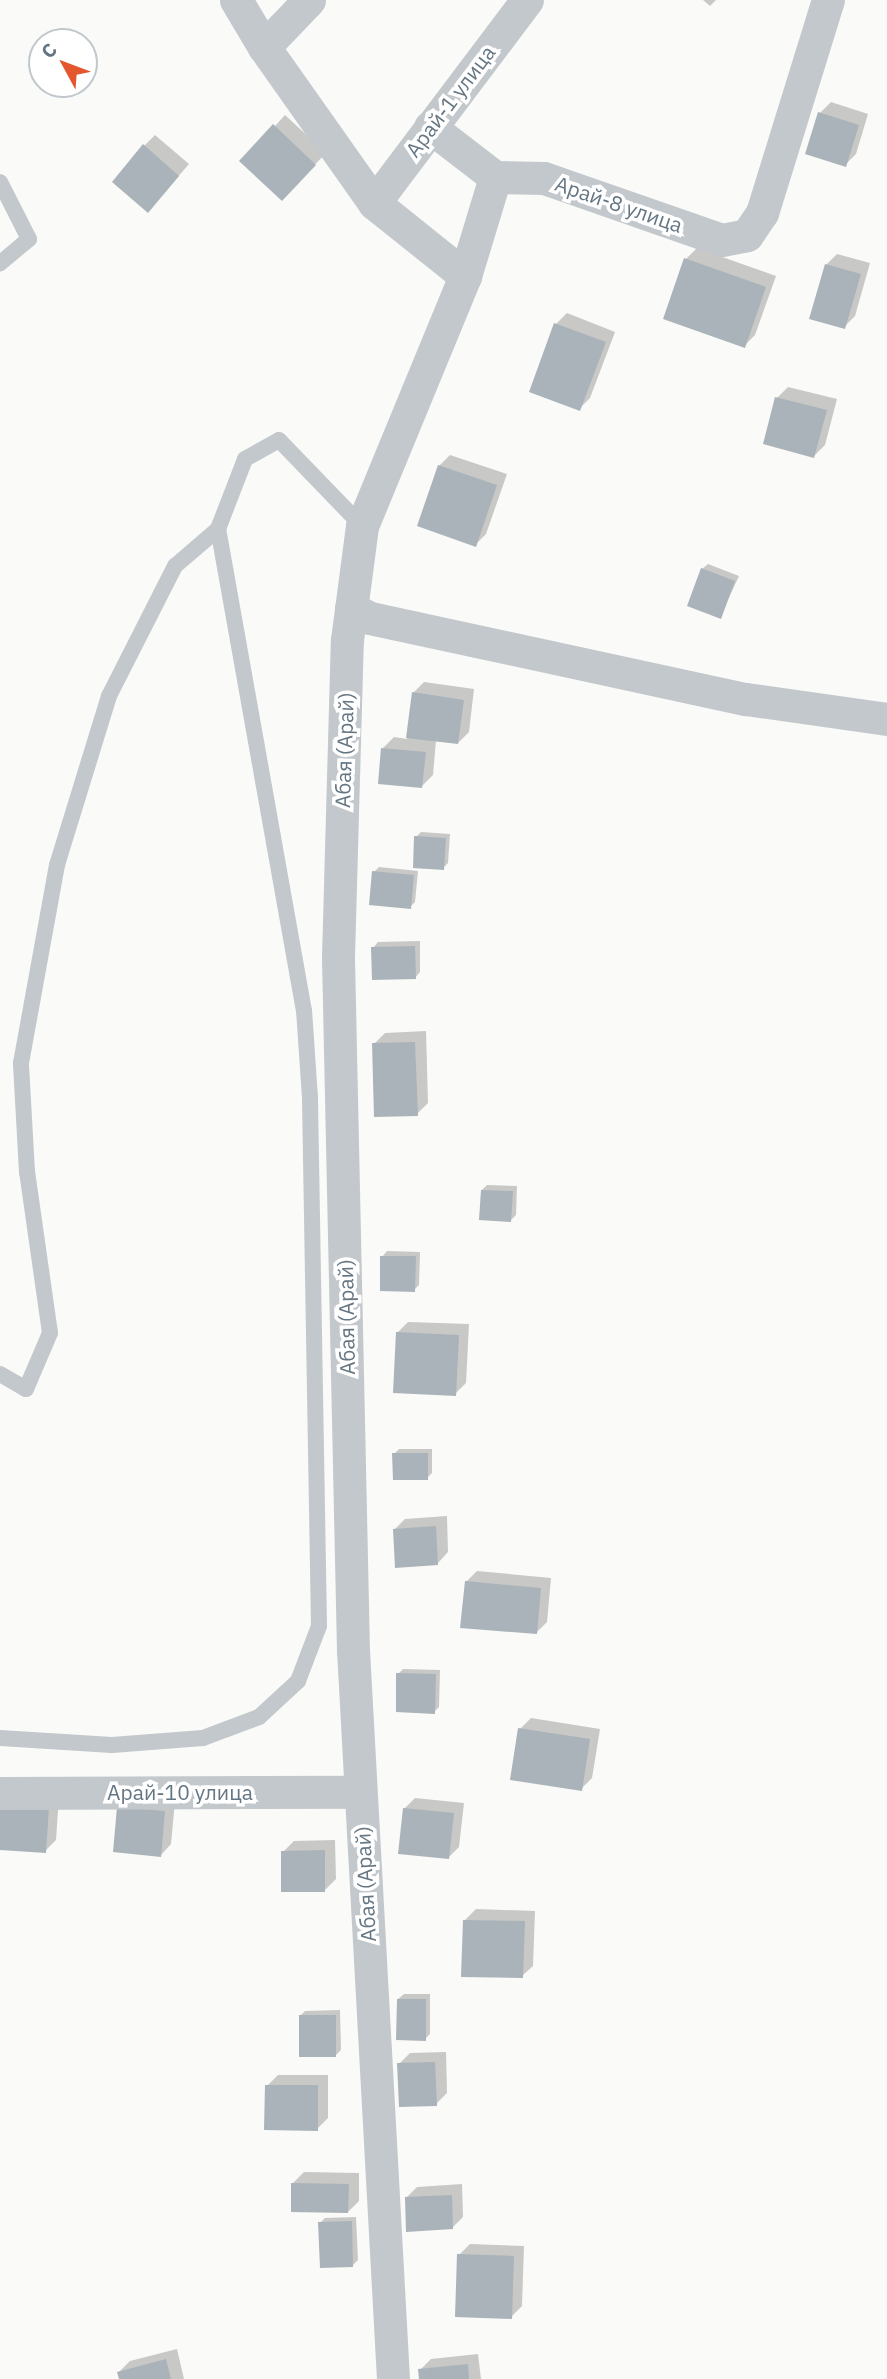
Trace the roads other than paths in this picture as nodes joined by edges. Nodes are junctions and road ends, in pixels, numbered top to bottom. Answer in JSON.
{"nodes":[{"id":1,"x":236,"y":0,"type":"edge"},
{"id":2,"x":309,"y":0,"type":"edge"},
{"id":3,"x":527,"y":0,"type":"edge"},
{"id":4,"x":828,"y":0,"type":"edge"},
{"id":5,"x":264,"y":47,"type":"junction"},
{"id":6,"x":430,"y":127,"type":"junction"},
{"id":7,"x":495,"y":177,"type":"junction"},
{"id":8,"x":0,"y":181,"type":"edge"},
{"id":9,"x":374,"y":203,"type":"junction"},
{"id":10,"x":0,"y":263,"type":"edge"},
{"id":11,"x":465,"y":276,"type":"junction"},
{"id":12,"x":362,"y":526,"type":"junction"},
{"id":13,"x":218,"y":529,"type":"junction"},
{"id":14,"x":351,"y":608,"type":"junction"},
{"id":15,"x":887,"y":719,"type":"edge"},
{"id":16,"x":0,"y":1374,"type":"edge"},
{"id":17,"x":0,"y":1738,"type":"edge"},
{"id":18,"x":360,"y":1792,"type":"junction"},
{"id":19,"x":0,"y":1793,"type":"edge"},
{"id":20,"x":393,"y":2379,"type":"edge"}],
"edges":[{"from":1,"to":5,"type":"street"},
{"from":2,"to":5,"type":"street"},
{"from":3,"to":6,"type":"street","name":"Арай-1 улица"},
{"from":4,"to":7,"type":"street","name":"Арай-8 улица"},
{"from":5,"to":9,"type":"street"},
{"from":6,"to":7,"type":"street"},
{"from":6,"to":9,"type":"street","name":"Арай-1 улица"},
{"from":7,"to":11,"type":"street"},
{"from":8,"to":10,"type":"lane"},
{"from":9,"to":11,"type":"street"},
{"from":11,"to":12,"type":"street","name":"Абая (Арай)"},
{"from":12,"to":13,"type":"lane"},
{"from":12,"to":14,"type":"street","name":"Абая (Арай)"},
{"from":13,"to":16,"type":"lane"},
{"from":13,"to":17,"type":"lane"},
{"from":14,"to":15,"type":"street"},
{"from":14,"to":18,"type":"street","name":"Абая (Арай)"},
{"from":18,"to":19,"type":"street","name":"Арай-10 улица"},
{"from":18,"to":20,"type":"street","name":"Абая (Арай)"}]}
